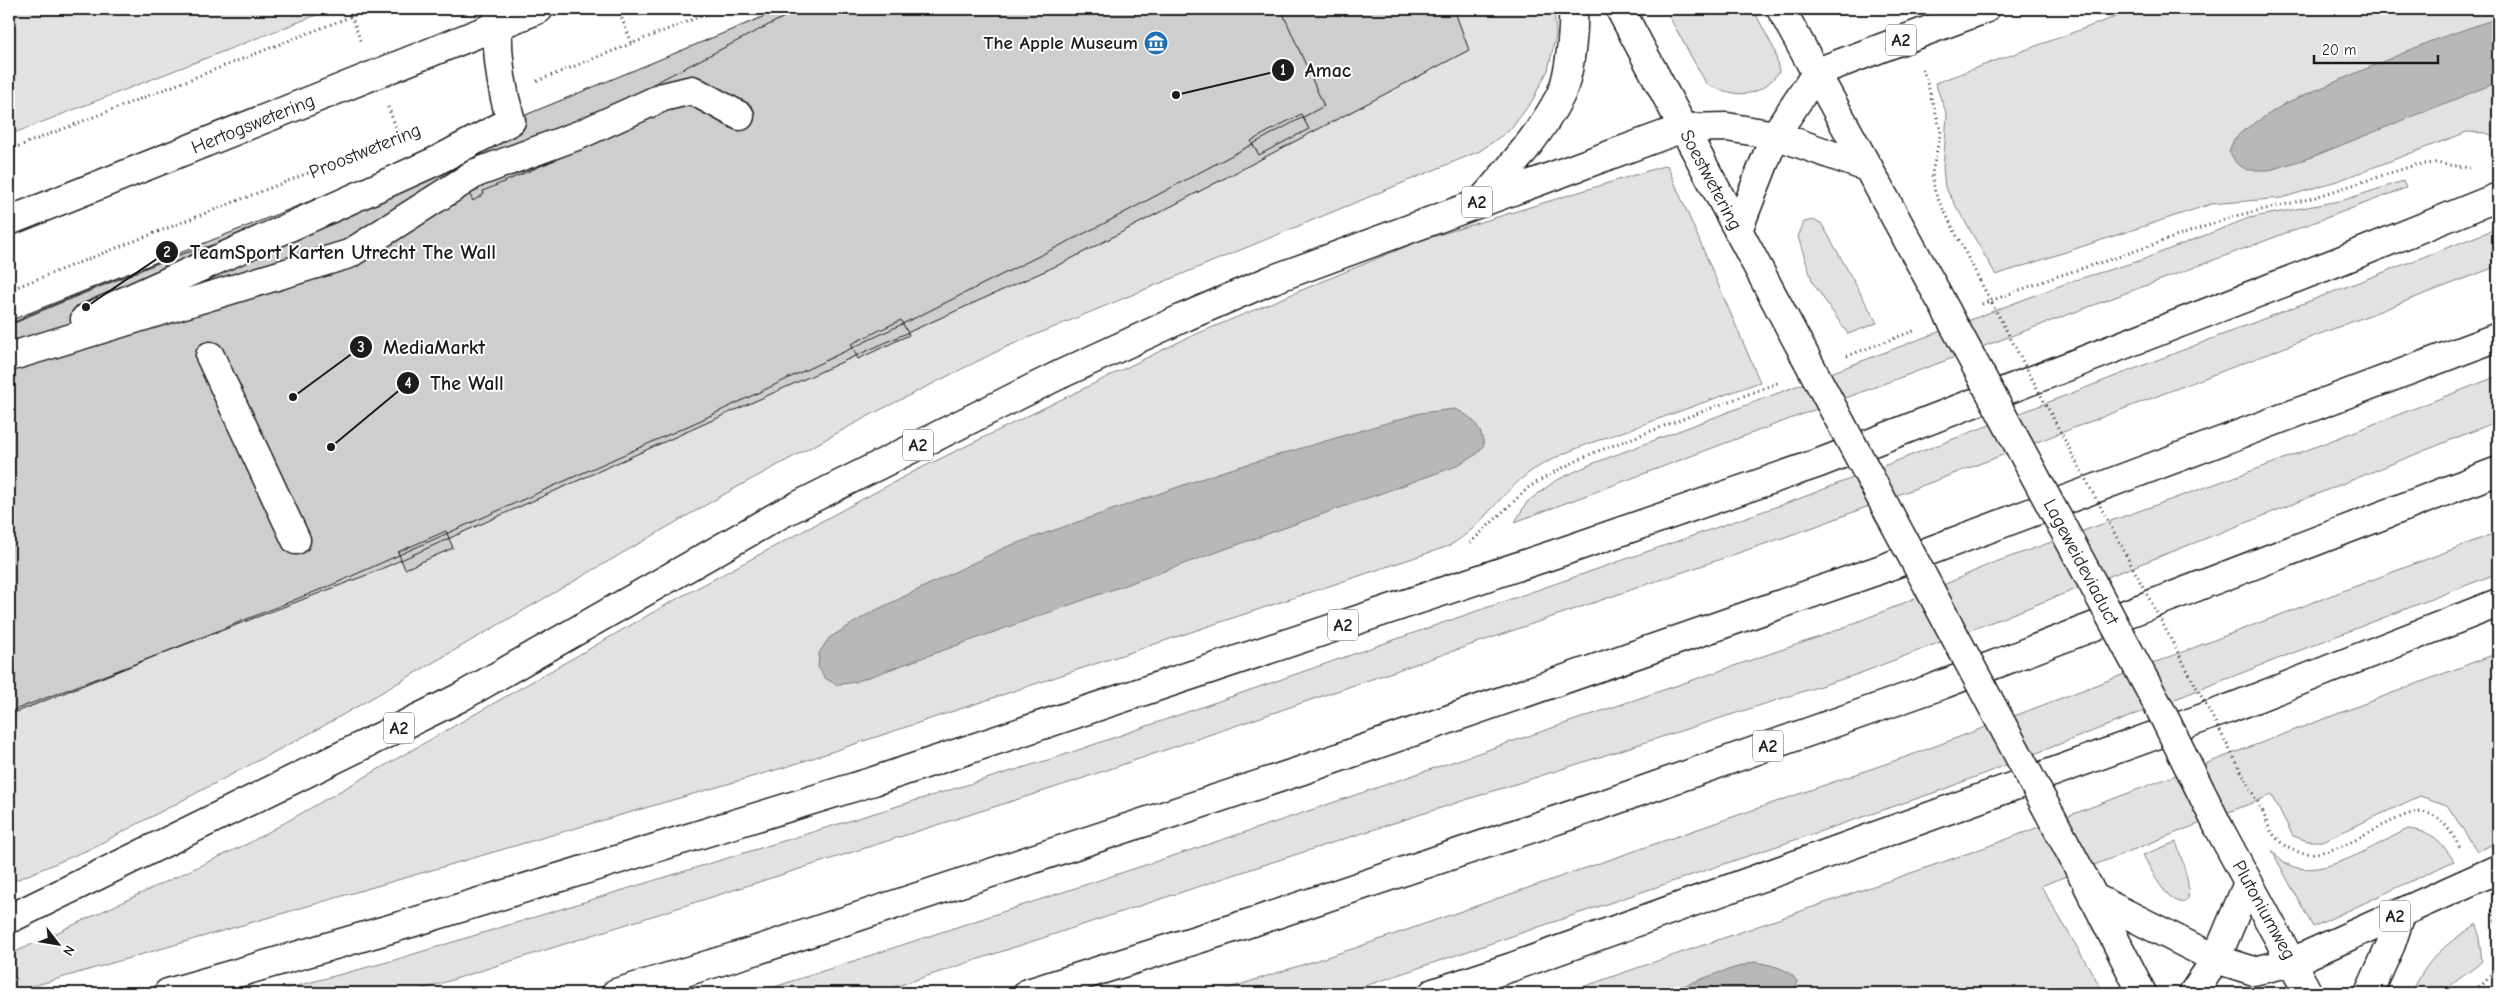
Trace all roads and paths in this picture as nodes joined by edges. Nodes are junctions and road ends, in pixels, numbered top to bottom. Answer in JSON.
{"nodes":[{"id":1,"x":370,"y":9,"type":"edge"},
{"id":2,"x":538,"y":9,"type":"edge"},
{"id":3,"x":618,"y":9,"type":"edge"},
{"id":4,"x":719,"y":9,"type":"edge"},
{"id":5,"x":1573,"y":9,"type":"edge"},
{"id":6,"x":1620,"y":9,"type":"edge"},
{"id":7,"x":1781,"y":9,"type":"edge"},
{"id":8,"x":1985,"y":9,"type":"edge"},
{"id":9,"x":493,"y":14,"type":"edge"},
{"id":10,"x":1911,"y":36,"type":"junction"},
{"id":11,"x":632,"y":44,"type":"junction"},
{"id":12,"x":1817,"y":72,"type":"junction"},
{"id":13,"x":503,"y":94,"type":"junction"},
{"id":14,"x":740,"y":116,"type":"dead end"},
{"id":15,"x":1683,"y":128,"type":"junction"},
{"id":16,"x":409,"y":134,"type":"dead end"},
{"id":17,"x":1775,"y":135,"type":"junction"},
{"id":18,"x":391,"y":141,"type":"dead end"},
{"id":19,"x":9,"y":150,"type":"edge"},
{"id":20,"x":364,"y":152,"type":"dead end"},
{"id":21,"x":1870,"y":168,"type":"junction"},
{"id":22,"x":2498,"y":197,"type":"edge"},
{"id":23,"x":1481,"y":201,"type":"junction"},
{"id":24,"x":9,"y":221,"type":"edge"},
{"id":25,"x":1738,"y":230,"type":"junction"},
{"id":26,"x":9,"y":290,"type":"edge"},
{"id":27,"x":2498,"y":337,"type":"edge"},
{"id":28,"x":9,"y":356,"type":"edge"},
{"id":29,"x":210,"y":356,"type":"dead end"},
{"id":30,"x":2498,"y":472,"type":"edge"},
{"id":31,"x":296,"y":540,"type":"dead end"},
{"id":32,"x":2498,"y":603,"type":"edge"},
{"id":33,"x":2219,"y":828,"type":"joint"},
{"id":34,"x":2488,"y":874,"type":"edge"},
{"id":35,"x":2248,"y":883,"type":"junction"},
{"id":36,"x":2089,"y":887,"type":"junction"},
{"id":37,"x":2401,"y":914,"type":"junction"},
{"id":38,"x":9,"y":919,"type":"edge"},
{"id":39,"x":2498,"y":928,"type":"edge"},
{"id":40,"x":2216,"y":958,"type":"junction"},
{"id":41,"x":2292,"y":962,"type":"junction"},
{"id":42,"x":2498,"y":967,"type":"edge"},
{"id":43,"x":168,"y":993,"type":"edge"},
{"id":44,"x":616,"y":993,"type":"edge"},
{"id":45,"x":1028,"y":993,"type":"edge"},
{"id":46,"x":1433,"y":993,"type":"edge"},
{"id":47,"x":2142,"y":993,"type":"edge"},
{"id":48,"x":2193,"y":993,"type":"edge"},
{"id":49,"x":2308,"y":993,"type":"edge"},
{"id":50,"x":2369,"y":993,"type":"edge"},
{"id":51,"x":2471,"y":993,"type":"edge"}],
"edges":[{"from":1,"to":19,"type":"path"},
{"from":2,"to":9,"type":"main road"},
{"from":3,"to":11,"type":"path"},
{"from":4,"to":11,"type":"path"},
{"from":5,"to":23,"type":"main road","number":"A2"},
{"from":6,"to":15,"type":"main road","name":"Soestwetering"},
{"from":7,"to":12,"type":"main road"},
{"from":8,"to":10,"type":"main road","number":"A2"},
{"from":9,"to":13,"type":"main road"},
{"from":9,"to":24,"type":"main road","name":"Hertogswetering"},
{"from":10,"to":12,"type":"main road","number":"A2"},
{"from":10,"to":34,"type":"path","bridge":true},
{"from":11,"to":13,"type":"path"},
{"from":12,"to":17,"type":"main road"},
{"from":12,"to":21,"type":"main road"},
{"from":13,"to":28,"type":"main road"},
{"from":14,"to":28,"type":"main road"},
{"from":15,"to":17,"type":"main road","number":"A2"},
{"from":15,"to":23,"type":"main road","number":"A2"},
{"from":15,"to":25,"type":"main road","name":"Soestwetering"},
{"from":16,"to":18,"type":"path","name":"Proostwetering"},
{"from":17,"to":21,"type":"main road","number":"A2"},
{"from":17,"to":25,"type":"main road"},
{"from":20,"to":26,"type":"path","name":"Proostwetering"},
{"from":21,"to":33,"type":"main road","name":"Lageweideviaduct","bridge":true},
{"from":22,"to":43,"type":"main road","number":"A2"},
{"from":23,"to":38,"type":"main road","number":"A2"},
{"from":25,"to":36,"type":"main road","name":"Soestwetering","bridge":true},
{"from":27,"to":44,"type":"main road"},
{"from":29,"to":31,"type":"main road"},
{"from":30,"to":45,"type":"main road","number":"A2"},
{"from":32,"to":46,"type":"main road"},
{"from":33,"to":35,"type":"main road","name":"Plutoniumweg"},
{"from":34,"to":37,"type":"main road","number":"A2"},
{"from":34,"to":39,"type":"path"},
{"from":35,"to":40,"type":"main road"},
{"from":35,"to":41,"type":"main road","name":"Plutoniumweg"},
{"from":36,"to":40,"type":"main road","number":"A2"},
{"from":36,"to":47,"type":"main road"},
{"from":37,"to":41,"type":"main road","number":"A2"},
{"from":37,"to":50,"type":"main road","number":"A2"},
{"from":40,"to":41,"type":"main road","number":"A2"},
{"from":40,"to":48,"type":"main road"},
{"from":41,"to":49,"type":"main road","name":"Plutoniumweg"},
{"from":42,"to":51,"type":"path"}]}
